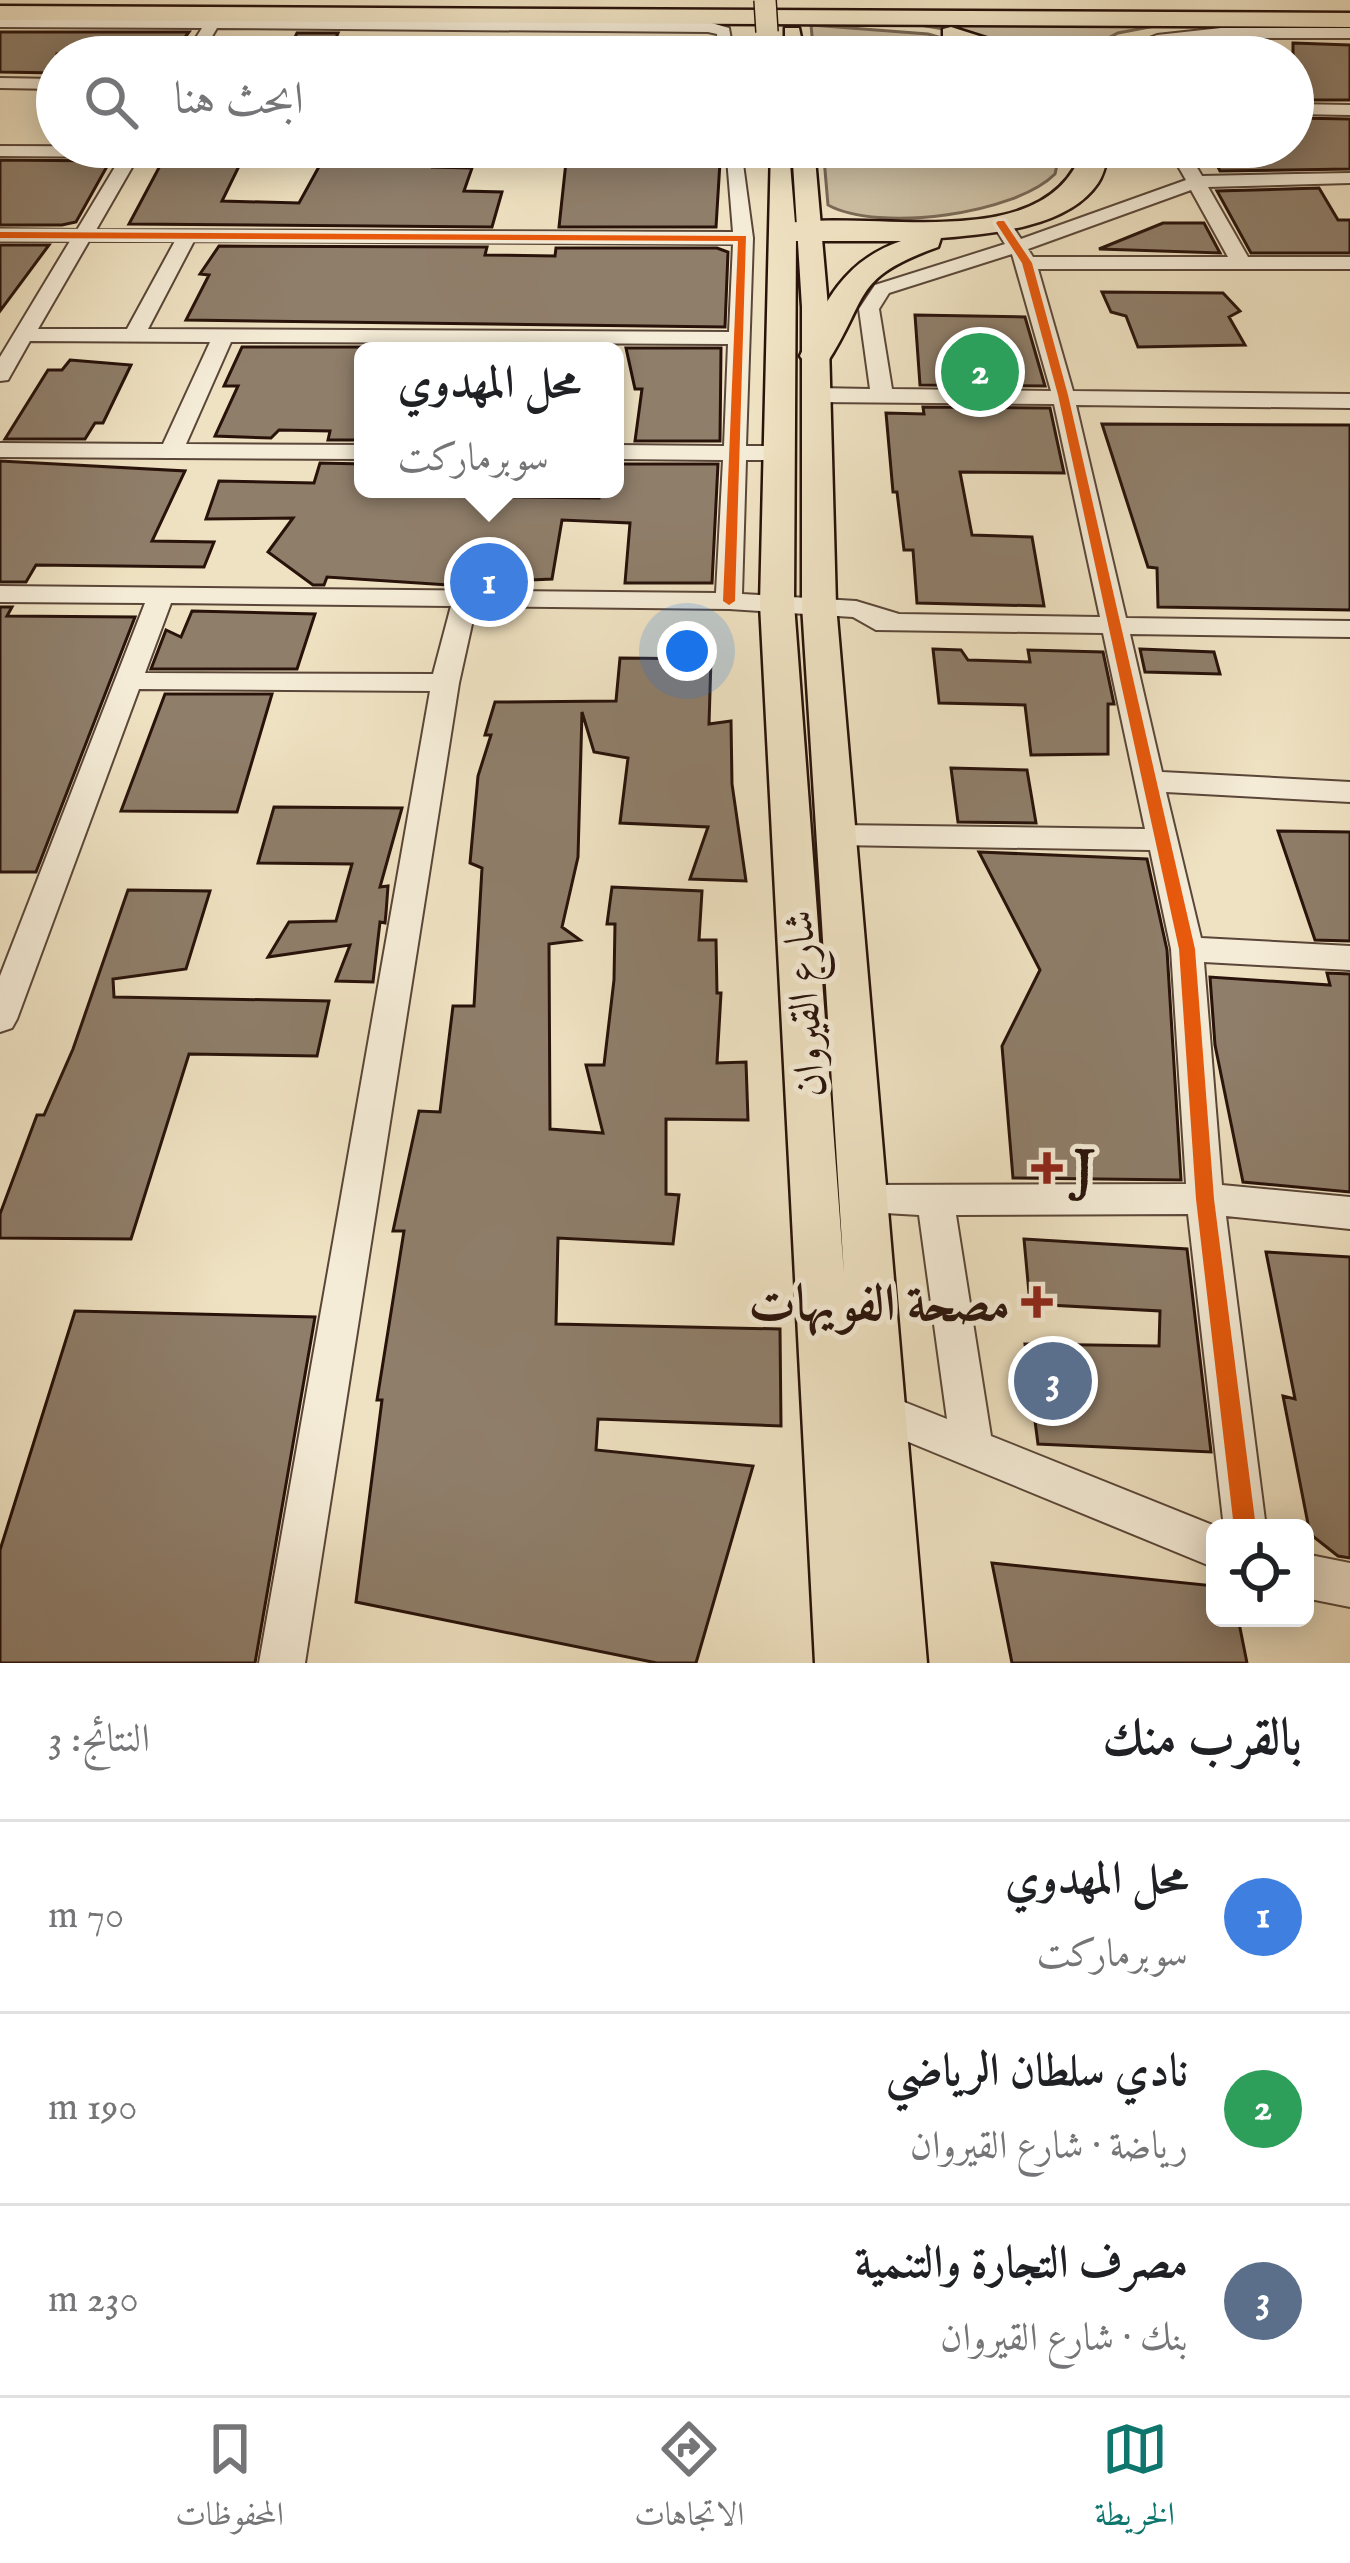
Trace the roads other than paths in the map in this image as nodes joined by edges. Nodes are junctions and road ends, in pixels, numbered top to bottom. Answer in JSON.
{"nodes":[{"id":1,"x":394,"y":0,"type":"edge"},
{"id":2,"x":658,"y":0,"type":"edge"},
{"id":3,"x":765,"y":0,"type":"edge"},
{"id":4,"x":790,"y":0,"type":"edge"},
{"id":5,"x":0,"y":3,"type":"edge"},
{"id":6,"x":307,"y":6,"type":"junction"},
{"id":7,"x":716,"y":8,"type":"junction"},
{"id":8,"x":1350,"y":9,"type":"edge"},
{"id":9,"x":0,"y":13,"type":"edge"},
{"id":10,"x":817,"y":19,"type":"junction"},
{"id":11,"x":1350,"y":20,"type":"edge"},
{"id":12,"x":0,"y":22,"type":"edge"},
{"id":13,"x":211,"y":26,"type":"junction"},
{"id":14,"x":1228,"y":27,"type":"junction"},
{"id":15,"x":1350,"y":33,"type":"edge"},
{"id":16,"x":205,"y":36,"type":"edge"},
{"id":17,"x":725,"y":36,"type":"edge"},
{"id":18,"x":767,"y":36,"type":"edge"},
{"id":19,"x":792,"y":36,"type":"edge"},
{"id":20,"x":958,"y":36,"type":"edge"},
{"id":21,"x":1128,"y":36,"type":"edge"},
{"id":22,"x":1178,"y":36,"type":"edge"},
{"id":23,"x":1231,"y":36,"type":"edge"},
{"id":24,"x":0,"y":83,"type":"edge"},
{"id":25,"x":36,"y":84,"type":"edge"},
{"id":26,"x":1314,"y":110,"type":"edge"},
{"id":27,"x":1350,"y":110,"type":"edge"},
{"id":28,"x":36,"y":150,"type":"edge"},
{"id":29,"x":0,"y":151,"type":"edge"},
{"id":30,"x":123,"y":168,"type":"edge"},
{"id":31,"x":737,"y":168,"type":"edge"},
{"id":32,"x":784,"y":168,"type":"edge"},
{"id":33,"x":1070,"y":168,"type":"edge"},
{"id":34,"x":1092,"y":168,"type":"edge"},
{"id":35,"x":1188,"y":168,"type":"edge"},
{"id":36,"x":1350,"y":178,"type":"edge"},
{"id":37,"x":738,"y":179,"type":"junction"},
{"id":38,"x":1196,"y":182,"type":"junction"},
{"id":39,"x":797,"y":205,"type":"edge"},
{"id":40,"x":969,"y":228,"type":"junction"},
{"id":41,"x":0,"y":235,"type":"edge"},
{"id":42,"x":84,"y":236,"type":"junction"},
{"id":43,"x":188,"y":236,"type":"junction"},
{"id":44,"x":743,"y":238,"type":"junction"},
{"id":45,"x":1014,"y":244,"type":"junction"},
{"id":46,"x":1350,"y":263,"type":"edge"},
{"id":47,"x":1242,"y":264,"type":"junction"},
{"id":48,"x":22,"y":335,"type":"junction"},
{"id":49,"x":134,"y":336,"type":"junction"},
{"id":50,"x":223,"y":337,"type":"junction"},
{"id":51,"x":738,"y":338,"type":"junction"},
{"id":52,"x":805,"y":365,"type":"junction"},
{"id":53,"x":0,"y":375,"type":"edge"},
{"id":54,"x":882,"y":395,"type":"junction"},
{"id":55,"x":1063,"y":395,"type":"junction"},
{"id":56,"x":1350,"y":401,"type":"edge"},
{"id":57,"x":0,"y":450,"type":"edge"},
{"id":58,"x":171,"y":452,"type":"junction"},
{"id":59,"x":354,"y":452,"type":"edge"},
{"id":60,"x":624,"y":452,"type":"edge"},
{"id":61,"x":757,"y":453,"type":"junction"},
{"id":62,"x":0,"y":594,"type":"edge"},
{"id":63,"x":161,"y":595,"type":"junction"},
{"id":64,"x":465,"y":600,"type":"junction"},
{"id":65,"x":729,"y":602,"type":"junction"},
{"id":66,"x":799,"y":613,"type":"junction"},
{"id":67,"x":1113,"y":625,"type":"junction"},
{"id":68,"x":1350,"y":628,"type":"edge"},
{"id":69,"x":130,"y":681,"type":"junction"},
{"id":70,"x":445,"y":682,"type":"junction"},
{"id":71,"x":1150,"y":781,"type":"junction"},
{"id":72,"x":1350,"y":792,"type":"edge"},
{"id":73,"x":837,"y":835,"type":"junction"},
{"id":74,"x":1163,"y":841,"type":"junction"},
{"id":75,"x":1187,"y":949,"type":"junction"},
{"id":76,"x":1350,"y":958,"type":"edge"},
{"id":77,"x":0,"y":1019,"type":"edge"},
{"id":78,"x":1205,"y":1199,"type":"junction"},
{"id":79,"x":864,"y":1200,"type":"junction"},
{"id":80,"x":935,"y":1200,"type":"junction"},
{"id":81,"x":1350,"y":1213,"type":"edge"},
{"id":82,"x":879,"y":1411,"type":"junction"},
{"id":83,"x":972,"y":1450,"type":"junction"},
{"id":84,"x":1244,"y":1519,"type":"edge"},
{"id":85,"x":1206,"y":1543,"type":"edge"},
{"id":86,"x":1314,"y":1578,"type":"edge"},
{"id":87,"x":1350,"y":1585,"type":"edge"},
{"id":88,"x":282,"y":1663,"type":"edge"},
{"id":89,"x":844,"y":1663,"type":"edge"},
{"id":90,"x":898,"y":1663,"type":"edge"}],
"edges":[{"from":1,"to":6,"type":"highway"},
{"from":2,"to":7,"type":"highway"},
{"from":3,"to":18,"type":"main road","bridge":true},
{"from":4,"to":19,"type":"main road"},
{"from":5,"to":6,"type":"highway"},
{"from":6,"to":7,"type":"highway"},
{"from":7,"to":8,"type":"highway"},
{"from":9,"to":10,"type":"highway"},
{"from":10,"to":14,"type":"highway"},
{"from":10,"to":20,"type":"highway"},
{"from":11,"to":14,"type":"highway"},
{"from":12,"to":13,"type":"street"},
{"from":13,"to":16,"type":"street"},
{"from":13,"to":17,"type":"street"},
{"from":14,"to":15,"type":"street"},
{"from":14,"to":21,"type":"highway"},
{"from":14,"to":22,"type":"street"},
{"from":14,"to":23,"type":"street"},
{"from":24,"to":25,"type":"street"},
{"from":26,"to":27,"type":"street"},
{"from":28,"to":29,"type":"street"},
{"from":30,"to":42,"type":"street"},
{"from":31,"to":37,"type":"street"},
{"from":32,"to":39,"type":"main road"},
{"from":33,"to":39,"type":"highway"},
{"from":34,"to":45,"type":"highway"},
{"from":35,"to":38,"type":"street"},
{"from":36,"to":38,"type":"street"},
{"from":37,"to":39,"type":"street"},
{"from":37,"to":44,"type":"street"},
{"from":38,"to":45,"type":"street"},
{"from":38,"to":47,"type":"street"},
{"from":39,"to":40,"type":"highway"},
{"from":39,"to":52,"type":"main road"},
{"from":40,"to":45,"type":"highway"},
{"from":40,"to":52,"type":"highway"},
{"from":41,"to":42,"type":"street"},
{"from":42,"to":43,"type":"street"},
{"from":42,"to":48,"type":"street"},
{"from":43,"to":44,"type":"street"},
{"from":43,"to":49,"type":"street"},
{"from":44,"to":51,"type":"street"},
{"from":45,"to":47,"type":"street"},
{"from":45,"to":54,"type":"street"},
{"from":45,"to":55,"type":"street"},
{"from":46,"to":47,"type":"street"},
{"from":48,"to":49,"type":"street"},
{"from":48,"to":53,"type":"street"},
{"from":49,"to":50,"type":"street"},
{"from":50,"to":51,"type":"street"},
{"from":50,"to":58,"type":"street"},
{"from":51,"to":61,"type":"street"},
{"from":52,"to":54,"type":"street"},
{"from":52,"to":61,"type":"main road","name":"شارع القيروان"},
{"from":52,"to":66,"type":"main road"},
{"from":54,"to":55,"type":"street"},
{"from":55,"to":56,"type":"street"},
{"from":55,"to":67,"type":"street"},
{"from":57,"to":58,"type":"street"},
{"from":58,"to":59,"type":"street"},
{"from":60,"to":61,"type":"street"},
{"from":61,"to":65,"type":"street"},
{"from":61,"to":66,"type":"main road","name":"شارع القيروان"},
{"from":62,"to":63,"type":"street"},
{"from":63,"to":64,"type":"street"},
{"from":63,"to":69,"type":"street"},
{"from":64,"to":65,"type":"street"},
{"from":64,"to":70,"type":"street"},
{"from":65,"to":66,"type":"street"},
{"from":66,"to":67,"type":"street"},
{"from":66,"to":73,"type":"main road"},
{"from":66,"to":89,"type":"main road","name":"شارع القيروان"},
{"from":67,"to":68,"type":"street"},
{"from":67,"to":71,"type":"street"},
{"from":69,"to":70,"type":"street"},
{"from":69,"to":77,"type":"street"},
{"from":70,"to":88,"type":"street"},
{"from":71,"to":72,"type":"street"},
{"from":71,"to":74,"type":"street"},
{"from":73,"to":74,"type":"street"},
{"from":73,"to":79,"type":"main road"},
{"from":74,"to":75,"type":"street"},
{"from":75,"to":76,"type":"street"},
{"from":75,"to":78,"type":"street"},
{"from":78,"to":80,"type":"street"},
{"from":78,"to":81,"type":"street"},
{"from":78,"to":84,"type":"street"},
{"from":79,"to":80,"type":"street"},
{"from":79,"to":82,"type":"main road"},
{"from":80,"to":83,"type":"street"},
{"from":82,"to":83,"type":"street"},
{"from":82,"to":90,"type":"main road"},
{"from":83,"to":85,"type":"street"},
{"from":86,"to":87,"type":"street"}]}
